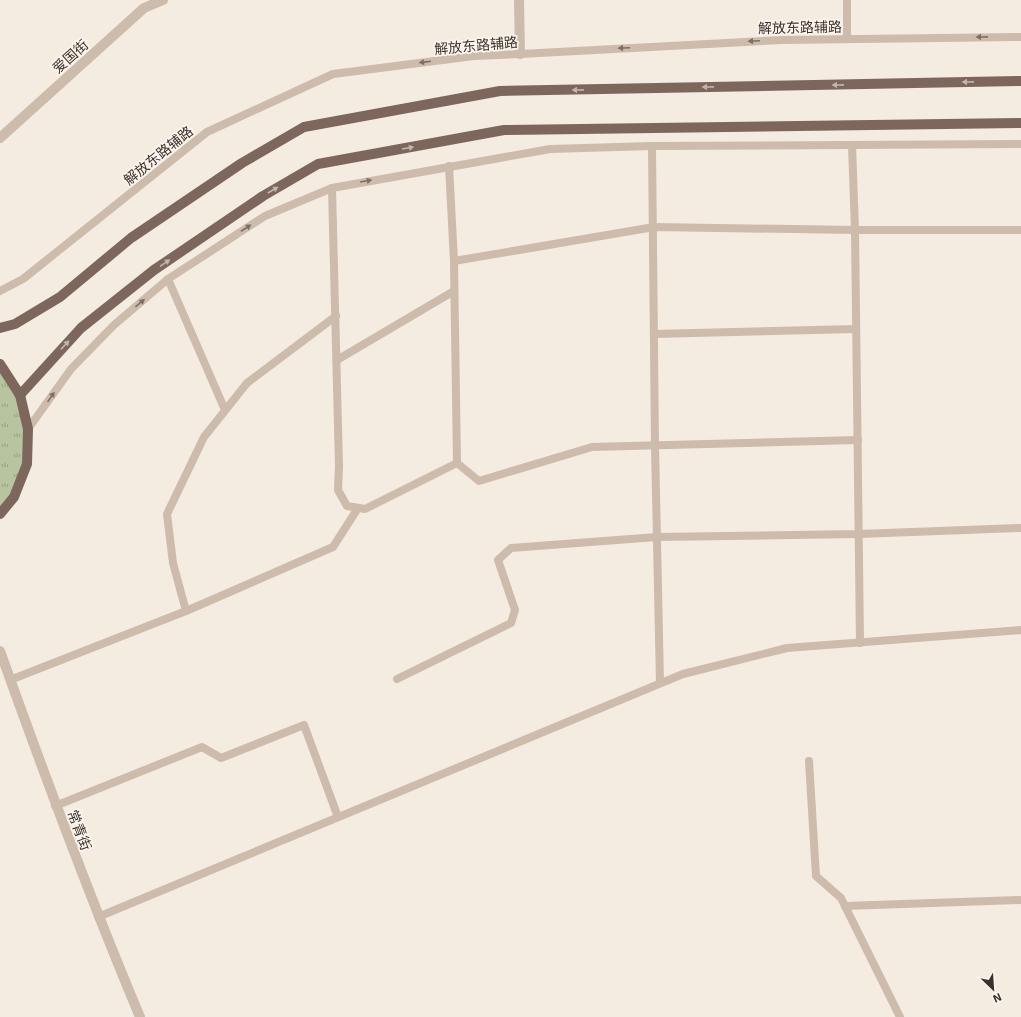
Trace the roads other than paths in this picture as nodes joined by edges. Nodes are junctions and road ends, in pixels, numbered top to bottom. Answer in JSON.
{"nodes":[{"id":1,"x":163,"y":0,"type":"edge"},
{"id":2,"x":519,"y":0,"type":"edge"},
{"id":3,"x":848,"y":0,"type":"edge"},
{"id":4,"x":1021,"y":36,"type":"edge"},
{"id":5,"x":847,"y":39,"type":"junction"},
{"id":6,"x":520,"y":54,"type":"junction"},
{"id":7,"x":1021,"y":81,"type":"edge"},
{"id":8,"x":1021,"y":123,"type":"edge"},
{"id":9,"x":0,"y":138,"type":"edge"},
{"id":10,"x":1021,"y":144,"type":"edge"},
{"id":11,"x":852,"y":145,"type":"junction"},
{"id":12,"x":652,"y":146,"type":"junction"},
{"id":13,"x":449,"y":166,"type":"junction"},
{"id":14,"x":332,"y":188,"type":"junction"},
{"id":15,"x":654,"y":227,"type":"junction"},
{"id":16,"x":855,"y":230,"type":"junction"},
{"id":17,"x":1021,"y":230,"type":"edge"},
{"id":18,"x":454,"y":261,"type":"junction"},
{"id":19,"x":168,"y":279,"type":"junction"},
{"id":20,"x":0,"y":291,"type":"edge"},
{"id":21,"x":454,"y":291,"type":"junction"},
{"id":22,"x":336,"y":316,"type":"junction"},
{"id":23,"x":0,"y":328,"type":"edge"},
{"id":24,"x":856,"y":330,"type":"junction"},
{"id":25,"x":654,"y":334,"type":"junction"},
{"id":26,"x":337,"y":360,"type":"junction"},
{"id":27,"x":0,"y":364,"type":"edge"},
{"id":28,"x":20,"y":395,"type":"junction"},
{"id":29,"x":225,"y":410,"type":"junction"},
{"id":30,"x":28,"y":429,"type":"junction"},
{"id":31,"x":858,"y":440,"type":"junction"},
{"id":32,"x":655,"y":446,"type":"junction"},
{"id":33,"x":457,"y":464,"type":"junction"},
{"id":34,"x":358,"y":508,"type":"junction"},
{"id":35,"x":0,"y":514,"type":"edge"},
{"id":36,"x":1021,"y":528,"type":"edge"},
{"id":37,"x":859,"y":534,"type":"junction"},
{"id":38,"x":657,"y":537,"type":"junction"},
{"id":39,"x":186,"y":611,"type":"junction"},
{"id":40,"x":1021,"y":630,"type":"edge"},
{"id":41,"x":860,"y":642,"type":"junction"},
{"id":42,"x":0,"y":651,"type":"edge"},
{"id":43,"x":397,"y":679,"type":"dead end"},
{"id":44,"x":10,"y":680,"type":"junction"},
{"id":45,"x":660,"y":683,"type":"junction"},
{"id":46,"x":809,"y":761,"type":"dead end"},
{"id":47,"x":55,"y":806,"type":"junction"},
{"id":48,"x":338,"y":817,"type":"junction"},
{"id":49,"x":1021,"y":900,"type":"edge"},
{"id":50,"x":845,"y":906,"type":"junction"},
{"id":51,"x":98,"y":917,"type":"junction"},
{"id":52,"x":140,"y":1017,"type":"edge"},
{"id":53,"x":900,"y":1017,"type":"edge"}],
"edges":[{"from":1,"to":9,"type":"street","name":"爱国街"},
{"from":2,"to":6,"type":"street"},
{"from":3,"to":5,"type":"lane"},
{"from":4,"to":5,"type":"lane","name":"解放东路辅路","one_way":true},
{"from":5,"to":6,"type":"lane","name":"解放东路辅路","one_way":true},
{"from":6,"to":20,"type":"lane","name":"解放东路辅路","one_way":true},
{"from":7,"to":23,"type":"main road","one_way":true},
{"from":28,"to":8,"type":"main road","one_way":true},
{"from":10,"to":11,"type":"lane"},
{"from":11,"to":12,"type":"lane"},
{"from":11,"to":16,"type":"lane"},
{"from":12,"to":13,"type":"lane"},
{"from":12,"to":15,"type":"lane"},
{"from":14,"to":13,"type":"lane","one_way":true},
{"from":13,"to":18,"type":"lane"},
{"from":19,"to":14,"type":"lane","one_way":true},
{"from":14,"to":22,"type":"lane"},
{"from":15,"to":16,"type":"lane"},
{"from":15,"to":18,"type":"lane"},
{"from":15,"to":25,"type":"lane"},
{"from":16,"to":17,"type":"lane"},
{"from":16,"to":24,"type":"lane"},
{"from":18,"to":21,"type":"lane"},
{"from":19,"to":29,"type":"lane"},
{"from":30,"to":19,"type":"lane","one_way":true},
{"from":21,"to":26,"type":"lane"},
{"from":21,"to":33,"type":"lane"},
{"from":22,"to":26,"type":"lane"},
{"from":22,"to":29,"type":"lane"},
{"from":24,"to":25,"type":"lane"},
{"from":24,"to":31,"type":"lane"},
{"from":25,"to":32,"type":"lane"},
{"from":26,"to":34,"type":"lane"},
{"from":27,"to":28,"type":"main road"},
{"from":28,"to":30,"type":"main road"},
{"from":29,"to":39,"type":"lane"},
{"from":30,"to":35,"type":"main road"},
{"from":31,"to":32,"type":"lane"},
{"from":31,"to":37,"type":"lane"},
{"from":32,"to":33,"type":"lane"},
{"from":32,"to":38,"type":"lane"},
{"from":33,"to":34,"type":"lane"},
{"from":34,"to":39,"type":"lane"},
{"from":36,"to":37,"type":"lane"},
{"from":37,"to":38,"type":"lane"},
{"from":37,"to":41,"type":"lane"},
{"from":38,"to":43,"type":"lane"},
{"from":38,"to":45,"type":"lane"},
{"from":39,"to":44,"type":"lane"},
{"from":40,"to":41,"type":"lane"},
{"from":41,"to":45,"type":"lane"},
{"from":42,"to":44,"type":"street","name":"常青街"},
{"from":44,"to":47,"type":"street","name":"常青街"},
{"from":45,"to":48,"type":"lane"},
{"from":46,"to":50,"type":"lane"},
{"from":47,"to":48,"type":"lane"},
{"from":47,"to":51,"type":"street","name":"常青街"},
{"from":48,"to":51,"type":"lane"},
{"from":49,"to":50,"type":"lane"},
{"from":50,"to":53,"type":"lane"},
{"from":51,"to":52,"type":"street","name":"常青街"}]}
